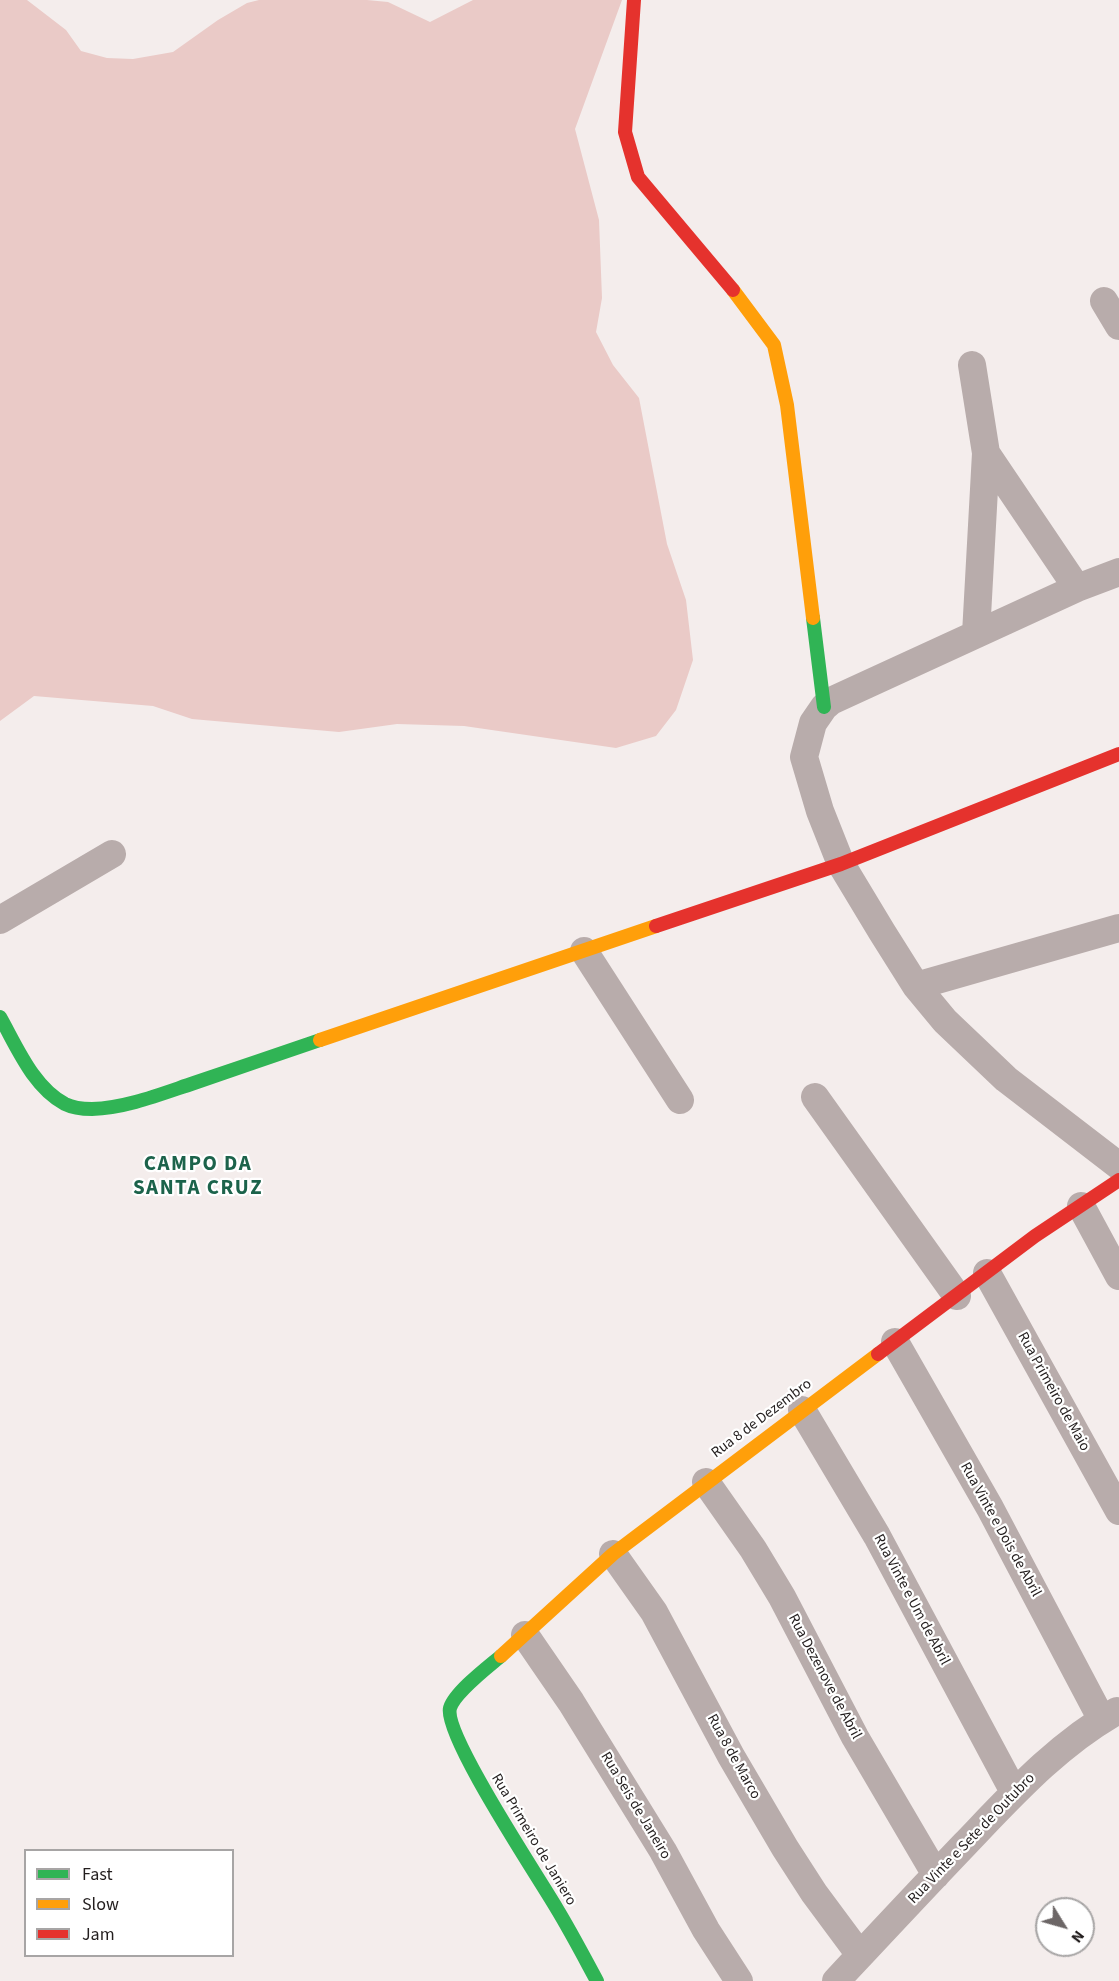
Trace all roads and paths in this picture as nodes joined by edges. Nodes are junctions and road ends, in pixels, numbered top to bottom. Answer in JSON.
{"nodes":[{"id":1,"x":634,"y":0,"type":"edge"},
{"id":2,"x":1104,"y":300,"type":"dead end"},
{"id":3,"x":1119,"y":326,"type":"edge"},
{"id":4,"x":972,"y":366,"type":"dead end"},
{"id":5,"x":986,"y":453,"type":"junction"},
{"id":6,"x":1119,"y":572,"type":"edge"},
{"id":7,"x":1077,"y":588,"type":"junction"},
{"id":8,"x":976,"y":634,"type":"junction"},
{"id":9,"x":824,"y":707,"type":"junction"},
{"id":10,"x":1119,"y":754,"type":"edge"},
{"id":11,"x":112,"y":854,"type":"dead end"},
{"id":12,"x":841,"y":864,"type":"junction"},
{"id":13,"x":0,"y":920,"type":"edge"},
{"id":14,"x":1119,"y":928,"type":"edge"},
{"id":15,"x":584,"y":951,"type":"junction"},
{"id":16,"x":916,"y":986,"type":"junction"},
{"id":17,"x":0,"y":1017,"type":"edge"},
{"id":18,"x":815,"y":1097,"type":"dead end"},
{"id":19,"x":680,"y":1100,"type":"dead end"},
{"id":20,"x":1119,"y":1166,"type":"edge"},
{"id":21,"x":1119,"y":1180,"type":"edge"},
{"id":22,"x":1081,"y":1206,"type":"junction"},
{"id":23,"x":987,"y":1273,"type":"junction"},
{"id":24,"x":1119,"y":1276,"type":"edge"},
{"id":25,"x":957,"y":1296,"type":"junction"},
{"id":26,"x":895,"y":1342,"type":"junction"},
{"id":27,"x":802,"y":1410,"type":"junction"},
{"id":28,"x":706,"y":1482,"type":"junction"},
{"id":29,"x":1119,"y":1511,"type":"edge"},
{"id":30,"x":614,"y":1554,"type":"junction"},
{"id":31,"x":525,"y":1635,"type":"junction"},
{"id":32,"x":450,"y":1712,"type":"joint"},
{"id":33,"x":1110,"y":1715,"type":"edge"},
{"id":34,"x":1014,"y":1792,"type":"junction"},
{"id":35,"x":936,"y":1875,"type":"junction"},
{"id":36,"x":860,"y":1955,"type":"junction"},
{"id":37,"x":597,"y":1981,"type":"edge"},
{"id":38,"x":739,"y":1981,"type":"edge"},
{"id":39,"x":837,"y":1981,"type":"edge"}],
"edges":[{"from":1,"to":9,"type":"street"},
{"from":2,"to":3,"type":"street"},
{"from":4,"to":5,"type":"street"},
{"from":5,"to":7,"type":"street"},
{"from":5,"to":8,"type":"street"},
{"from":6,"to":7,"type":"street"},
{"from":7,"to":8,"type":"street"},
{"from":8,"to":9,"type":"street"},
{"from":9,"to":12,"type":"street"},
{"from":10,"to":12,"type":"street"},
{"from":11,"to":13,"type":"street"},
{"from":12,"to":15,"type":"street"},
{"from":12,"to":16,"type":"street"},
{"from":14,"to":16,"type":"street"},
{"from":15,"to":17,"type":"street"},
{"from":15,"to":19,"type":"street"},
{"from":16,"to":20,"type":"street"},
{"from":18,"to":25,"type":"street"},
{"from":21,"to":22,"type":"street","name":"Rua 8 de Dezembro"},
{"from":22,"to":23,"type":"street","name":"Rua 8 de Dezembro"},
{"from":22,"to":24,"type":"street"},
{"from":23,"to":25,"type":"street","name":"Rua 8 de Dezembro"},
{"from":23,"to":29,"type":"street","name":"Rua Primeiro de Maio"},
{"from":25,"to":26,"type":"street","name":"Rua 8 de Dezembro"},
{"from":26,"to":27,"type":"street","name":"Rua 8 de Dezembro"},
{"from":26,"to":33,"type":"street","name":"Rua Vinte e Dois de Abril"},
{"from":27,"to":28,"type":"street","name":"Rua 8 de Dezembro"},
{"from":27,"to":34,"type":"street","name":"Rua Vinte e Um de Abril"},
{"from":28,"to":30,"type":"street","name":"Rua 8 de Dezembro"},
{"from":28,"to":35,"type":"street","name":"Rua Dezenove de Abril"},
{"from":30,"to":31,"type":"street","name":"Rua 8 de Dezembro"},
{"from":30,"to":36,"type":"street","name":"Rua 8 de Marco"},
{"from":31,"to":32,"type":"street","name":"Rua 8 de Dezembro"},
{"from":31,"to":38,"type":"street","name":"Rua Seis de Janeiro"},
{"from":32,"to":37,"type":"street","name":"Rua Primeiro de Janiero"},
{"from":33,"to":34,"type":"street","name":"Rua Vinte e Sete de Outubro"},
{"from":34,"to":35,"type":"street","name":"Rua Vinte e Sete de Outubro"},
{"from":35,"to":36,"type":"street","name":"Rua Vinte e Sete de Outubro"},
{"from":36,"to":39,"type":"street","name":"Rua Vinte e Sete de Outubro"}]}
